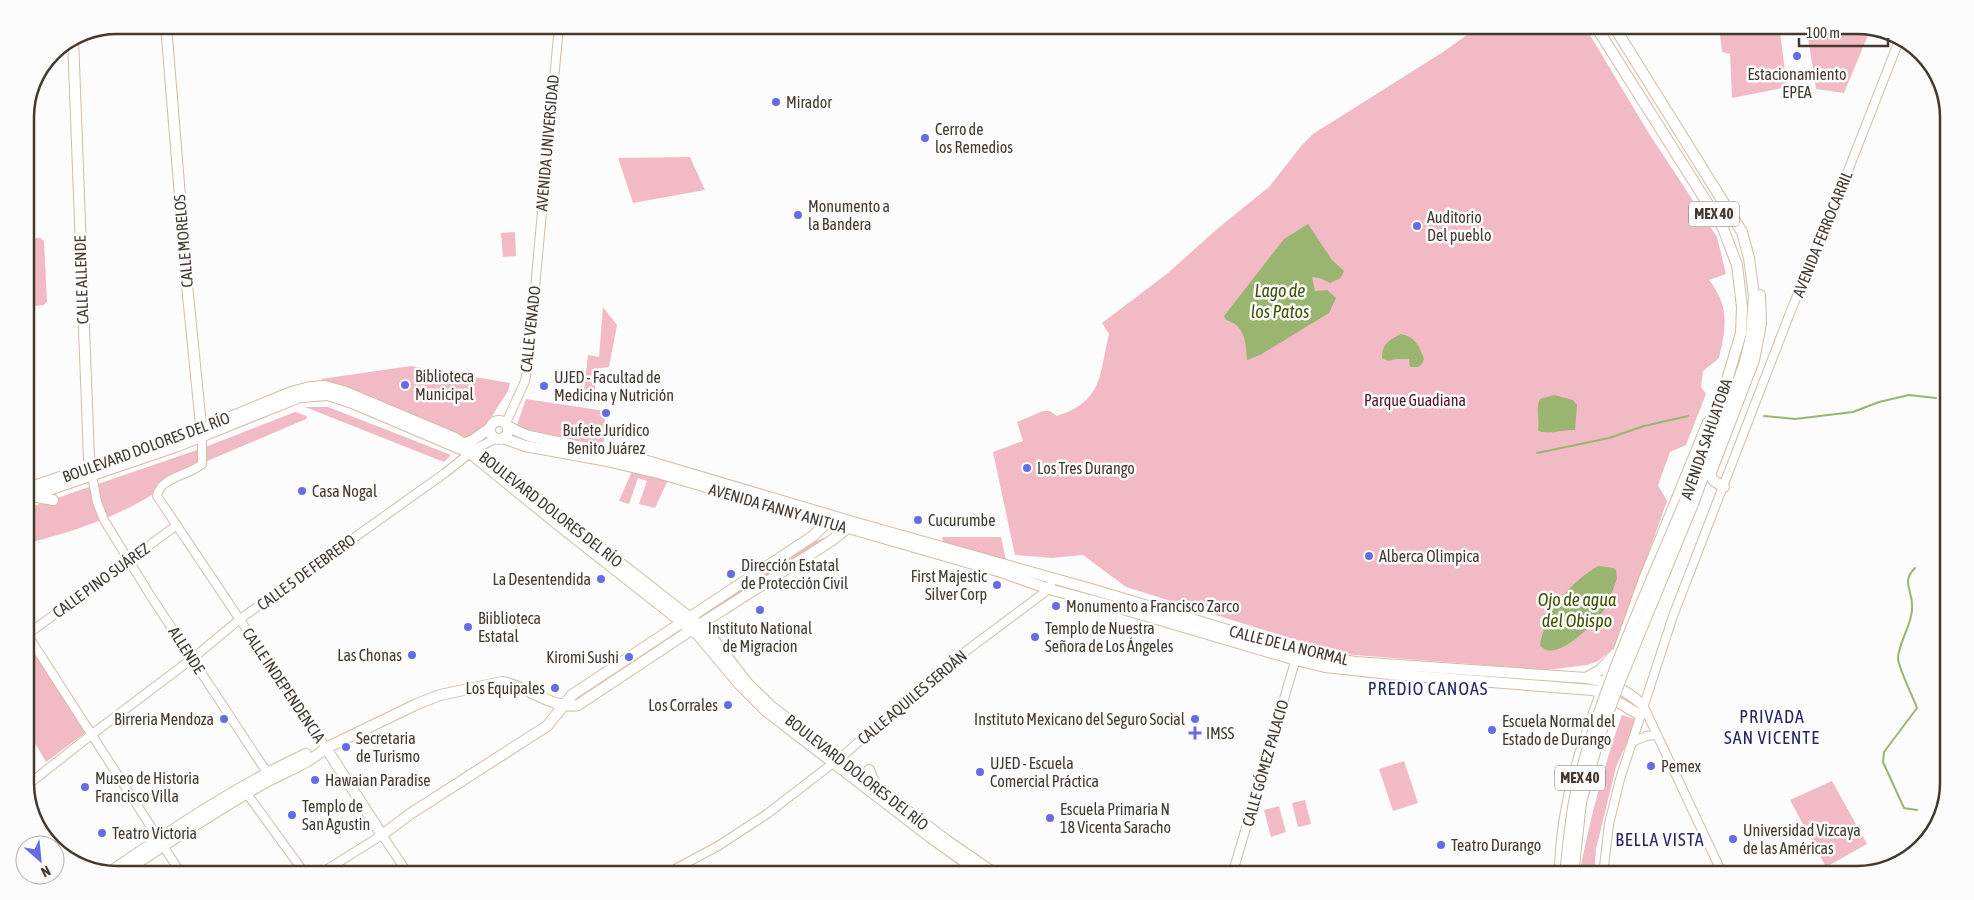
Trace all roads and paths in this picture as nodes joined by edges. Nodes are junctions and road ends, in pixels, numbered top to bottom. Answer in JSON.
{"nodes":[{"id":1,"x":167,"y":34,"type":"edge"},
{"id":2,"x":558,"y":34,"type":"edge"},
{"id":3,"x":1601,"y":34,"type":"edge"},
{"id":4,"x":1619,"y":34,"type":"edge"},
{"id":5,"x":1898,"y":44,"type":"edge"},
{"id":6,"x":73,"y":46,"type":"edge"},
{"id":7,"x":1742,"y":232,"type":"junction"},
{"id":8,"x":537,"y":261,"type":"joint"},
{"id":9,"x":1715,"y":414,"type":"junction"},
{"id":10,"x":507,"y":424,"type":"junction"},
{"id":11,"x":488,"y":430,"type":"junction"},
{"id":12,"x":1745,"y":430,"type":"joint"},
{"id":13,"x":202,"y":433,"type":"junction"},
{"id":14,"x":500,"y":438,"type":"junction"},
{"id":15,"x":468,"y":451,"type":"junction"},
{"id":16,"x":91,"y":472,"type":"junction"},
{"id":17,"x":526,"y":477,"type":"dead end"},
{"id":18,"x":60,"y":478,"type":"junction"},
{"id":19,"x":34,"y":480,"type":"edge"},
{"id":20,"x":506,"y":482,"type":"junction"},
{"id":21,"x":1724,"y":487,"type":"junction"},
{"id":22,"x":34,"y":491,"type":"edge"},
{"id":23,"x":34,"y":492,"type":"edge"},
{"id":24,"x":531,"y":492,"type":"junction"},
{"id":25,"x":34,"y":496,"type":"edge"},
{"id":26,"x":157,"y":496,"type":"joint"},
{"id":27,"x":512,"y":497,"type":"dead end"},
{"id":28,"x":53,"y":500,"type":"dead end"},
{"id":29,"x":1689,"y":503,"type":"junction"},
{"id":30,"x":104,"y":520,"type":"joint"},
{"id":31,"x":832,"y":521,"type":"junction"},
{"id":32,"x":177,"y":525,"type":"junction"},
{"id":33,"x":851,"y":525,"type":"junction"},
{"id":34,"x":813,"y":536,"type":"junction"},
{"id":35,"x":831,"y":539,"type":"junction"},
{"id":36,"x":128,"y":559,"type":"junction"},
{"id":37,"x":1012,"y":568,"type":"junction"},
{"id":38,"x":1001,"y":572,"type":"junction"},
{"id":39,"x":1053,"y":578,"type":"junction"},
{"id":40,"x":1049,"y":589,"type":"junction"},
{"id":41,"x":240,"y":619,"type":"junction"},
{"id":42,"x":685,"y":620,"type":"junction"},
{"id":43,"x":695,"y":627,"type":"junction"},
{"id":44,"x":34,"y":628,"type":"edge"},
{"id":45,"x":34,"y":646,"type":"edge"},
{"id":46,"x":1616,"y":653,"type":"junction"},
{"id":47,"x":1297,"y":656,"type":"junction"},
{"id":48,"x":193,"y":658,"type":"junction"},
{"id":49,"x":1586,"y":678,"type":"junction"},
{"id":50,"x":1605,"y":681,"type":"junction"},
{"id":51,"x":1583,"y":689,"type":"junction"},
{"id":52,"x":766,"y":690,"type":"dead end"},
{"id":53,"x":1601,"y":692,"type":"junction"},
{"id":54,"x":569,"y":705,"type":"junction"},
{"id":55,"x":772,"y":707,"type":"junction"},
{"id":56,"x":1644,"y":712,"type":"junction"},
{"id":57,"x":91,"y":735,"type":"junction"},
{"id":58,"x":1657,"y":735,"type":"junction"},
{"id":59,"x":1632,"y":742,"type":"junction"},
{"id":60,"x":326,"y":748,"type":"junction"},
{"id":61,"x":837,"y":760,"type":"junction"},
{"id":62,"x":869,"y":770,"type":"dead end"},
{"id":63,"x":269,"y":776,"type":"junction"},
{"id":64,"x":34,"y":780,"type":"edge"},
{"id":65,"x":876,"y":786,"type":"junction"},
{"id":66,"x":244,"y":790,"type":"junction"},
{"id":67,"x":382,"y":834,"type":"junction"},
{"id":68,"x":161,"y":842,"type":"junction"},
{"id":69,"x":976,"y":854,"type":"dead end"},
{"id":70,"x":120,"y":866,"type":"edge"},
{"id":71,"x":131,"y":866,"type":"edge"},
{"id":72,"x":176,"y":866,"type":"edge"},
{"id":73,"x":299,"y":866,"type":"edge"},
{"id":74,"x":332,"y":866,"type":"edge"},
{"id":75,"x":403,"y":866,"type":"edge"},
{"id":76,"x":682,"y":866,"type":"edge"},
{"id":77,"x":978,"y":866,"type":"edge"},
{"id":78,"x":980,"y":866,"type":"edge"},
{"id":79,"x":983,"y":866,"type":"edge"},
{"id":80,"x":1235,"y":866,"type":"edge"},
{"id":81,"x":1560,"y":866,"type":"edge"},
{"id":82,"x":1566,"y":866,"type":"edge"},
{"id":83,"x":1574,"y":866,"type":"edge"},
{"id":84,"x":1604,"y":866,"type":"edge"},
{"id":85,"x":1718,"y":866,"type":"edge"}],
"edges":[{"from":1,"to":13,"type":"main road","name":"CALLE MORELOS"},
{"from":2,"to":8,"type":"street","name":"AVENIDA UNIVERSIDAD"},
{"from":3,"to":9,"type":"main road","name":"AVENIDA SAHUATOBA","number":"MEX 40"},
{"from":4,"to":7,"type":"main road","name":"AVENIDA SAHUATOBA","number":"MEX 40"},
{"from":5,"to":12,"type":"street","name":"AVENIDA FERROCARRIL"},
{"from":6,"to":16,"type":"main road","name":"CALLE ALLENDE"},
{"from":7,"to":21,"type":"main road"},
{"from":7,"to":29,"type":"main road","name":"AVENIDA SAHUATOBA","number":"MEX 40"},
{"from":8,"to":10,"type":"street","name":"CALLE VENADO"},
{"from":9,"to":29,"type":"main road","name":"AVENIDA SAHUATOBA","number":"MEX 40"},
{"from":9,"to":46,"type":"street"},
{"from":10,"to":11,"type":"main road"},
{"from":10,"to":14,"type":"main road"},
{"from":10,"to":31,"type":"main road","name":"AVENIDA FANNY ANITUA"},
{"from":11,"to":14,"type":"main road"},
{"from":11,"to":15,"type":"main road"},
{"from":12,"to":21,"type":"street","name":"AVENIDA SAHUATOBA"},
{"from":13,"to":15,"type":"main road","name":"BOULEVARD DOLORES DEL RÍO"},
{"from":13,"to":16,"type":"main road","name":"BOULEVARD DOLORES DEL RÍO"},
{"from":13,"to":26,"type":"street","name":"CALLE MORELOS"},
{"from":14,"to":15,"type":"street","name":"CALLE 5 DE FEBRERO"},
{"from":14,"to":31,"type":"main road","name":"AVENIDA FANNY ANITUA"},
{"from":15,"to":20,"type":"main road","name":"BOULEVARD DOLORES DEL RÍO"},
{"from":15,"to":24,"type":"main road","name":"BOULEVARD DOLORES DEL RÍO"},
{"from":15,"to":41,"type":"street","name":"CALLE 5 DE FEBRERO"},
{"from":16,"to":18,"type":"main road","name":"BOULEVARD DOLORES DEL RÍO"},
{"from":16,"to":23,"type":"main road","name":"BOULEVARD DOLORES DEL RÍO"},
{"from":16,"to":30,"type":"street","name":"CALLE ALLENDE"},
{"from":17,"to":24,"type":"main road"},
{"from":18,"to":19,"type":"main road"},
{"from":18,"to":22,"type":"main road","name":"BOULEVARD DOLORES DEL RÍO"},
{"from":20,"to":27,"type":"main road"},
{"from":20,"to":42,"type":"main road","name":"BOULEVARD DOLORES DEL RÍO"},
{"from":21,"to":56,"type":"street","name":"AVENIDA SAHUATOBA"},
{"from":24,"to":42,"type":"main road","name":"BOULEVARD DOLORES DEL RÍO"},
{"from":25,"to":28,"type":"main road"},
{"from":26,"to":32,"type":"street","name":"CALLE INDEPENDENCIA"},
{"from":29,"to":82,"type":"main road","name":"AVENIDA SAHUATOBA","number":"MEX 40","bridge":true},
{"from":29,"to":83,"type":"main road","name":"AVENIDA SAHUATOBA","number":"MEX 40","bridge":true},
{"from":30,"to":36,"type":"street","name":"ALLENDE"},
{"from":31,"to":33,"type":"main road","name":"AVENIDA FANNY ANITUA"},
{"from":31,"to":34,"type":"main road"},
{"from":31,"to":35,"type":"main road"},
{"from":32,"to":36,"type":"street","name":"CALLE PINO SUÁREZ"},
{"from":32,"to":41,"type":"street","name":"CALLE INDEPENDENCIA"},
{"from":33,"to":35,"type":"main road"},
{"from":33,"to":37,"type":"main road","name":"AVENIDA FANNY ANITUA"},
{"from":33,"to":38,"type":"main road","name":"AVENIDA FANNY ANITUA"},
{"from":34,"to":35,"type":"main road"},
{"from":34,"to":42,"type":"main road"},
{"from":35,"to":43,"type":"main road"},
{"from":36,"to":44,"type":"street","name":"CALLE PINO SUÁREZ"},
{"from":36,"to":48,"type":"street","name":"ALLENDE"},
{"from":37,"to":38,"type":"main road"},
{"from":37,"to":39,"type":"main road","name":"AVENIDA FANNY ANITUA"},
{"from":38,"to":40,"type":"main road","name":"AVENIDA FANNY ANITUA"},
{"from":39,"to":40,"type":"street"},
{"from":39,"to":47,"type":"main road","name":"CALLE DE LA NORMAL"},
{"from":40,"to":47,"type":"main road","name":"CALLE DE LA NORMAL"},
{"from":40,"to":61,"type":"street","name":"CALLE AQUILES SERDÁN"},
{"from":41,"to":48,"type":"street","name":"CALLE 5 DE FEBRERO"},
{"from":41,"to":60,"type":"street","name":"CALLE INDEPENDENCIA"},
{"from":42,"to":43,"type":"main road","name":"BOULEVARD DOLORES DEL RÍO"},
{"from":42,"to":54,"type":"main road"},
{"from":43,"to":54,"type":"main road"},
{"from":43,"to":55,"type":"main road","name":"BOULEVARD DOLORES DEL RÍO"},
{"from":43,"to":61,"type":"main road","name":"BOULEVARD DOLORES DEL RÍO"},
{"from":45,"to":57,"type":"street"},
{"from":46,"to":49,"type":"main road"},
{"from":46,"to":50,"type":"street"},
{"from":47,"to":49,"type":"main road","name":"CALLE DE LA NORMAL"},
{"from":47,"to":51,"type":"main road","name":"CALLE DE LA NORMAL"},
{"from":47,"to":80,"type":"street","name":"CALLE GÓMEZ PALACIO"},
{"from":48,"to":57,"type":"street","name":"CALLE 5 DE FEBRERO"},
{"from":48,"to":63,"type":"street","name":"ALLENDE"},
{"from":49,"to":50,"type":"main road","name":"CALLE DE LA NORMAL"},
{"from":49,"to":51,"type":"main road"},
{"from":50,"to":53,"type":"street"},
{"from":50,"to":56,"type":"main road","name":"CALLE DE LA NORMAL"},
{"from":51,"to":53,"type":"main road","name":"CALLE DE LA NORMAL"},
{"from":52,"to":55,"type":"main road"},
{"from":53,"to":56,"type":"main road","name":"CALLE DE LA NORMAL"},
{"from":53,"to":81,"type":"street"},
{"from":54,"to":60,"type":"main road"},
{"from":54,"to":67,"type":"main road"},
{"from":55,"to":61,"type":"main road","name":"BOULEVARD DOLORES DEL RÍO"},
{"from":56,"to":58,"type":"street"},
{"from":56,"to":59,"type":"street","name":"AVENIDA SAHUATOBA"},
{"from":57,"to":64,"type":"street","name":"CALLE 5 DE FEBRERO"},
{"from":57,"to":68,"type":"street"},
{"from":58,"to":59,"type":"street"},
{"from":58,"to":85,"type":"street"},
{"from":59,"to":84,"type":"street","name":"AVENIDA SAHUATOBA"},
{"from":60,"to":63,"type":"main road"},
{"from":60,"to":67,"type":"main road","name":"CALLE INDEPENDENCIA"},
{"from":61,"to":65,"type":"main road","name":"BOULEVARD DOLORES DEL RÍO"},
{"from":61,"to":76,"type":"street","name":"CALLE AQUILES SERDÁN"},
{"from":61,"to":77,"type":"main road","name":"BOULEVARD DOLORES DEL RÍO"},
{"from":62,"to":65,"type":"main road"},
{"from":63,"to":66,"type":"main road"},
{"from":65,"to":78,"type":"main road","name":"BOULEVARD DOLORES DEL RÍO"},
{"from":66,"to":68,"type":"main road"},
{"from":66,"to":73,"type":"street"},
{"from":67,"to":74,"type":"street"},
{"from":67,"to":75,"type":"street","name":"CALLE INDEPENDENCIA"},
{"from":68,"to":70,"type":"main road"},
{"from":68,"to":71,"type":"main road"},
{"from":68,"to":72,"type":"street"},
{"from":69,"to":79,"type":"main road"}]}
